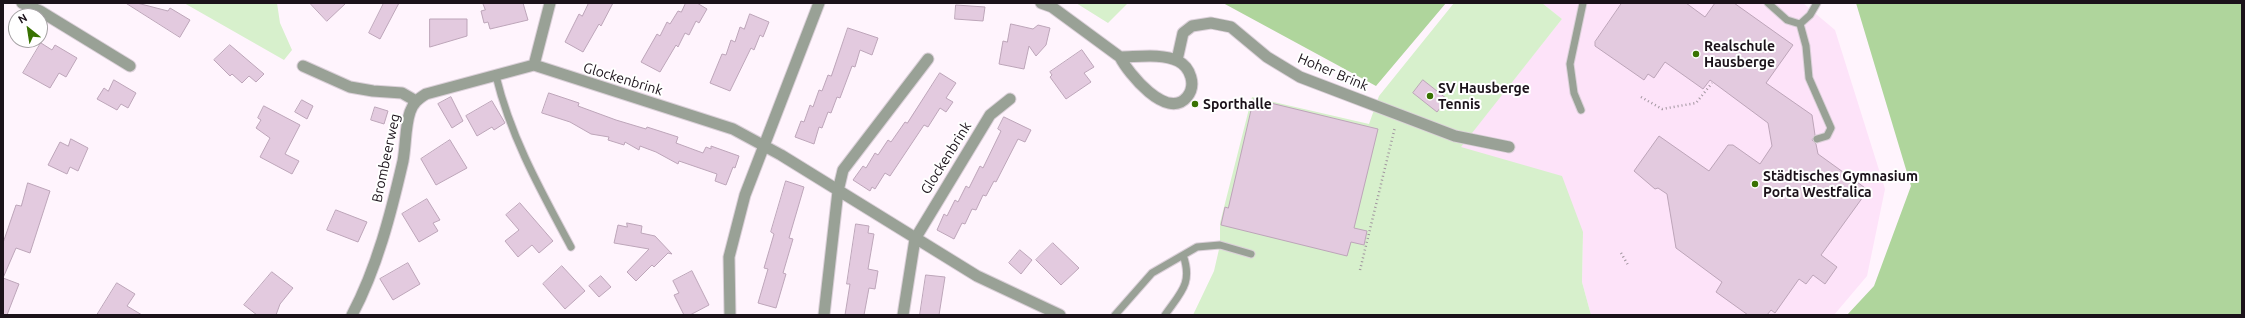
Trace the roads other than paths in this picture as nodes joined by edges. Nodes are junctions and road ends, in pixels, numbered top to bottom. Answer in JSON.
{"nodes":[{"id":1,"x":22,"y":3,"type":"edge"},
{"id":2,"x":550,"y":3,"type":"edge"},
{"id":3,"x":819,"y":3,"type":"edge"},
{"id":4,"x":1041,"y":3,"type":"edge"},
{"id":5,"x":1583,"y":3,"type":"edge"},
{"id":6,"x":1768,"y":3,"type":"edge"},
{"id":7,"x":1816,"y":3,"type":"edge"},
{"id":8,"x":1800,"y":24,"type":"junction"},
{"id":9,"x":1120,"y":57,"type":"junction"},
{"id":10,"x":928,"y":59,"type":"dead end"},
{"id":11,"x":1177,"y":60,"type":"junction"},
{"id":12,"x":534,"y":65,"type":"junction"},
{"id":13,"x":130,"y":66,"type":"dead end"},
{"id":14,"x":302,"y":66,"type":"dead end"},
{"id":15,"x":496,"y":76,"type":"junction"},
{"id":16,"x":1010,"y":99,"type":"dead end"},
{"id":17,"x":416,"y":101,"type":"junction"},
{"id":18,"x":1581,"y":110,"type":"dead end"},
{"id":19,"x":1817,"y":139,"type":"dead end"},
{"id":20,"x":764,"y":145,"type":"junction"},
{"id":21,"x":1509,"y":147,"type":"dead end"},
{"id":22,"x":838,"y":191,"type":"junction"},
{"id":23,"x":915,"y":239,"type":"junction"},
{"id":24,"x":571,"y":247,"type":"dead end"},
{"id":25,"x":1251,"y":254,"type":"dead end"},
{"id":26,"x":1183,"y":255,"type":"junction"},
{"id":27,"x":352,"y":315,"type":"edge"},
{"id":28,"x":730,"y":315,"type":"edge"},
{"id":29,"x":824,"y":315,"type":"edge"},
{"id":30,"x":903,"y":315,"type":"edge"},
{"id":31,"x":1060,"y":315,"type":"edge"},
{"id":32,"x":1115,"y":315,"type":"edge"},
{"id":33,"x":1165,"y":315,"type":"edge"}],
"edges":[{"from":1,"to":13,"type":"street"},
{"from":2,"to":12,"type":"street"},
{"from":3,"to":20,"type":"street"},
{"from":4,"to":9,"type":"street"},
{"from":5,"to":18,"type":"lane"},
{"from":6,"to":8,"type":"lane"},
{"from":7,"to":8,"type":"lane"},
{"from":8,"to":19,"type":"lane"},
{"from":9,"to":11,"type":"street"},
{"from":9,"to":11,"type":"street"},
{"from":10,"to":22,"type":"street"},
{"from":11,"to":21,"type":"street","name":"Hoher Brink"},
{"from":12,"to":15,"type":"street","name":"Brombeerweg"},
{"from":12,"to":20,"type":"street","name":"Glockenbrink"},
{"from":14,"to":17,"type":"street"},
{"from":15,"to":17,"type":"street","name":"Brombeerweg"},
{"from":15,"to":24,"type":"lane"},
{"from":16,"to":23,"type":"street","name":"Glockenbrink"},
{"from":17,"to":27,"type":"street","name":"Brombeerweg"},
{"from":20,"to":22,"type":"street","name":"Glockenbrink"},
{"from":20,"to":28,"type":"street"},
{"from":22,"to":23,"type":"street","name":"Glockenbrink"},
{"from":22,"to":29,"type":"street"},
{"from":23,"to":30,"type":"street","name":"Glockenbrink"},
{"from":23,"to":31,"type":"street","name":"Glockenbrink"},
{"from":25,"to":26,"type":"lane"},
{"from":26,"to":32,"type":"lane"},
{"from":26,"to":33,"type":"lane"}]}
